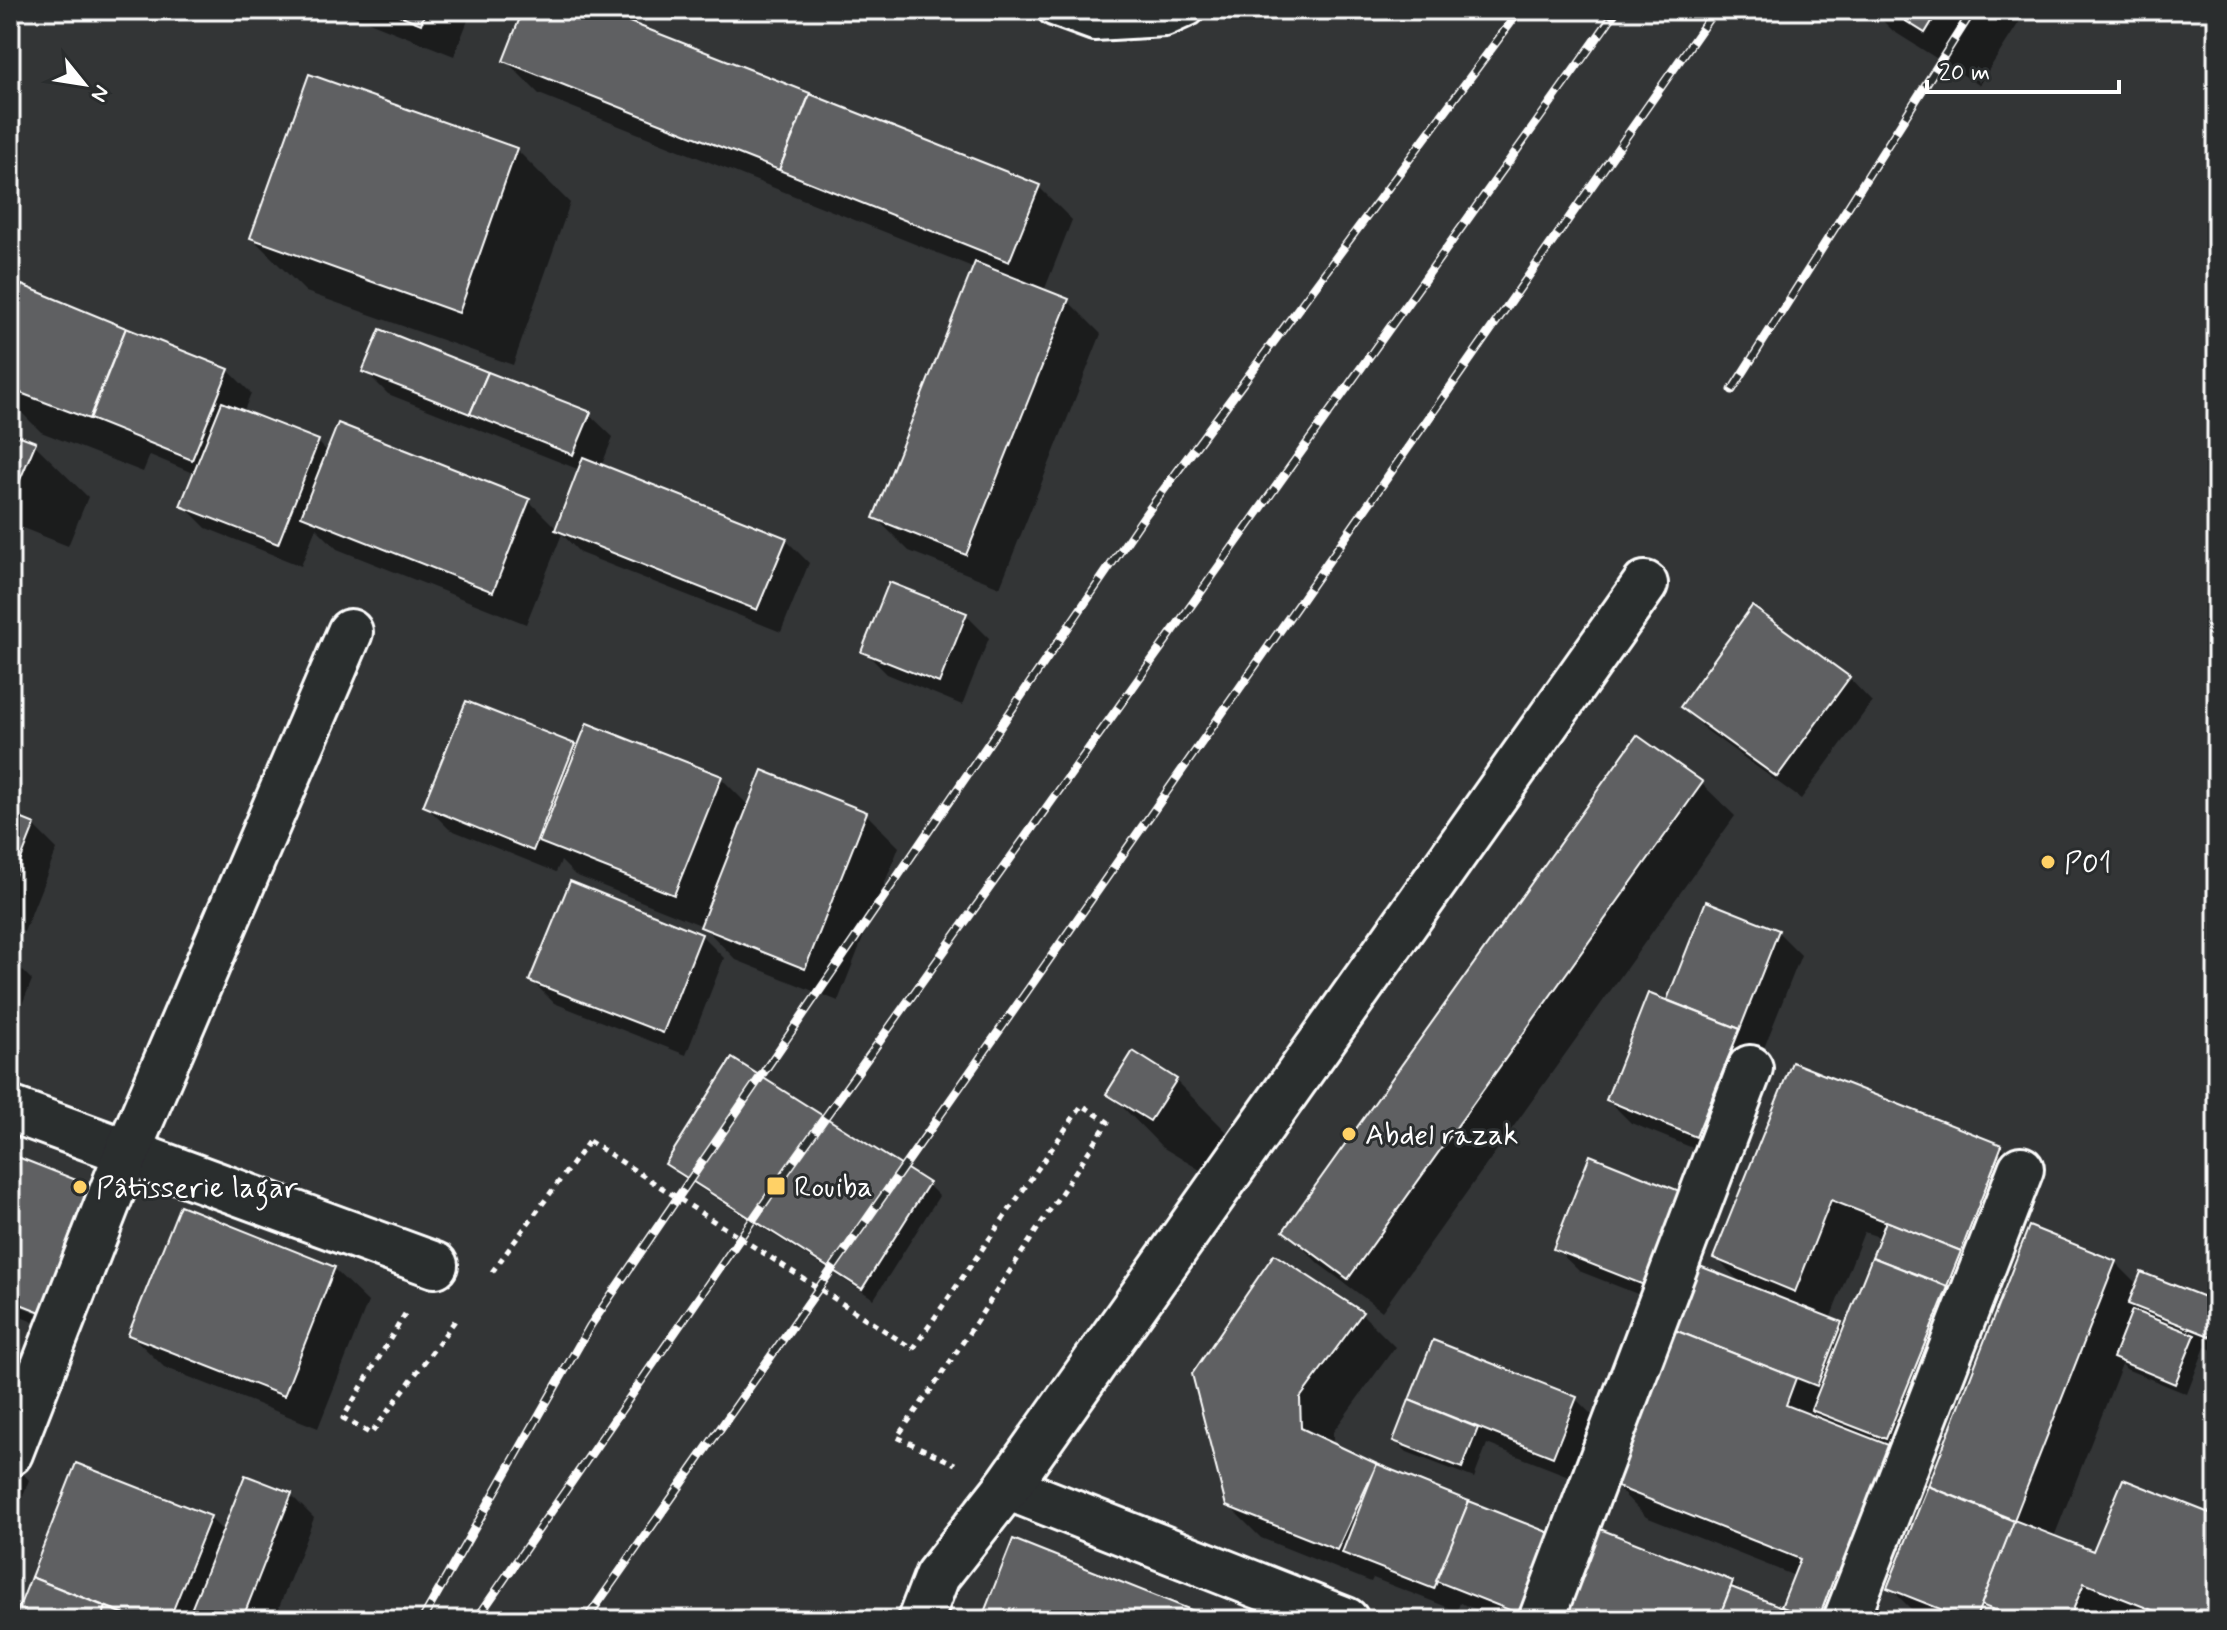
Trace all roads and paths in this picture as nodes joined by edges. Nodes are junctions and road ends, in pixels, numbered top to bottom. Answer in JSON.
{"nodes":[{"id":1,"x":1053,"y":10,"type":"edge"},
{"id":2,"x":1189,"y":10,"type":"edge"},
{"id":3,"x":1645,"y":584,"type":"dead end"},
{"id":4,"x":350,"y":632,"type":"dead end"},
{"id":5,"x":1750,"y":1068,"type":"dead end"},
{"id":6,"x":10,"y":1109,"type":"edge"},
{"id":7,"x":589,"y":1141,"type":"dead end"},
{"id":8,"x":127,"y":1153,"type":"junction"},
{"id":9,"x":2021,"y":1169,"type":"dead end"},
{"id":10,"x":435,"y":1265,"type":"joint"},
{"id":11,"x":343,"y":1418,"type":"dead end"},
{"id":12,"x":10,"y":1453,"type":"edge"},
{"id":13,"x":1007,"y":1487,"type":"junction"},
{"id":14,"x":920,"y":1620,"type":"edge"},
{"id":15,"x":1346,"y":1620,"type":"edge"},
{"id":16,"x":1541,"y":1620,"type":"edge"},
{"id":17,"x":1846,"y":1620,"type":"edge"}],
"edges":[{"from":1,"to":2,"type":"lane"},
{"from":3,"to":13,"type":"street"},
{"from":4,"to":8,"type":"street"},
{"from":5,"to":16,"type":"street"},
{"from":6,"to":8,"type":"street"},
{"from":7,"to":13,"type":"path","bridge":true},
{"from":8,"to":10,"type":"street"},
{"from":8,"to":12,"type":"street"},
{"from":9,"to":17,"type":"street"},
{"from":10,"to":11,"type":"path"},
{"from":13,"to":14,"type":"street"},
{"from":13,"to":15,"type":"street"}]}
